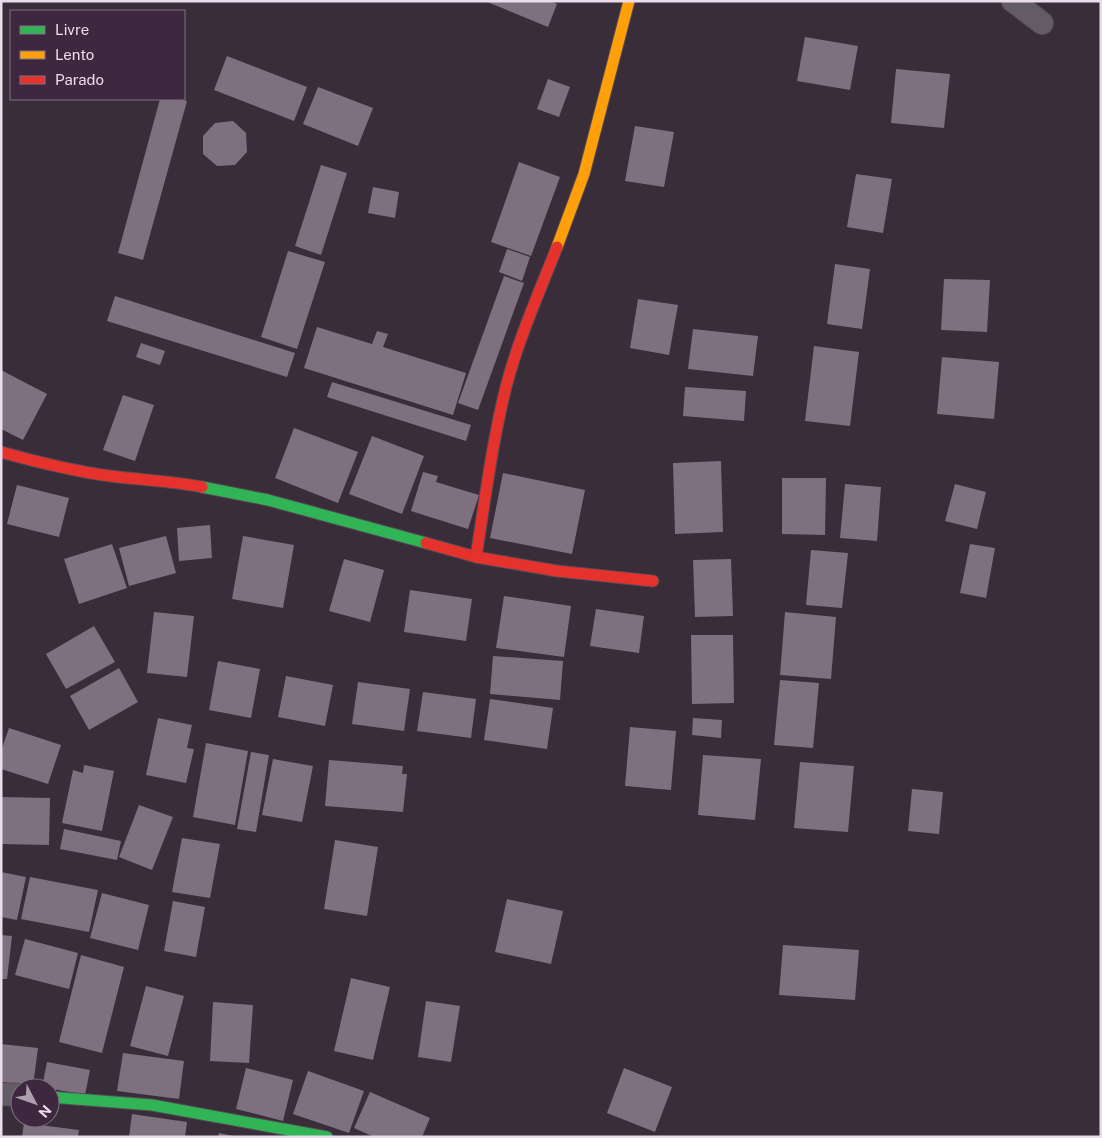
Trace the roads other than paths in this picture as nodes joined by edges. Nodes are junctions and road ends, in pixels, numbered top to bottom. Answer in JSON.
{"nodes":[{"id":1,"x":629,"y":1,"type":"edge"},
{"id":2,"x":1013,"y":1,"type":"edge"},
{"id":3,"x":1042,"y":23,"type":"dead end"},
{"id":4,"x":1,"y":452,"type":"edge"},
{"id":5,"x":476,"y":557,"type":"junction"},
{"id":6,"x":653,"y":581,"type":"dead end"},
{"id":7,"x":60,"y":1098,"type":"edge"},
{"id":8,"x":327,"y":1137,"type":"edge"}],
"edges":[{"from":1,"to":5,"type":"street"},
{"from":2,"to":3,"type":"street"},
{"from":4,"to":5,"type":"street"},
{"from":5,"to":6,"type":"street"},
{"from":7,"to":8,"type":"street"}]}
